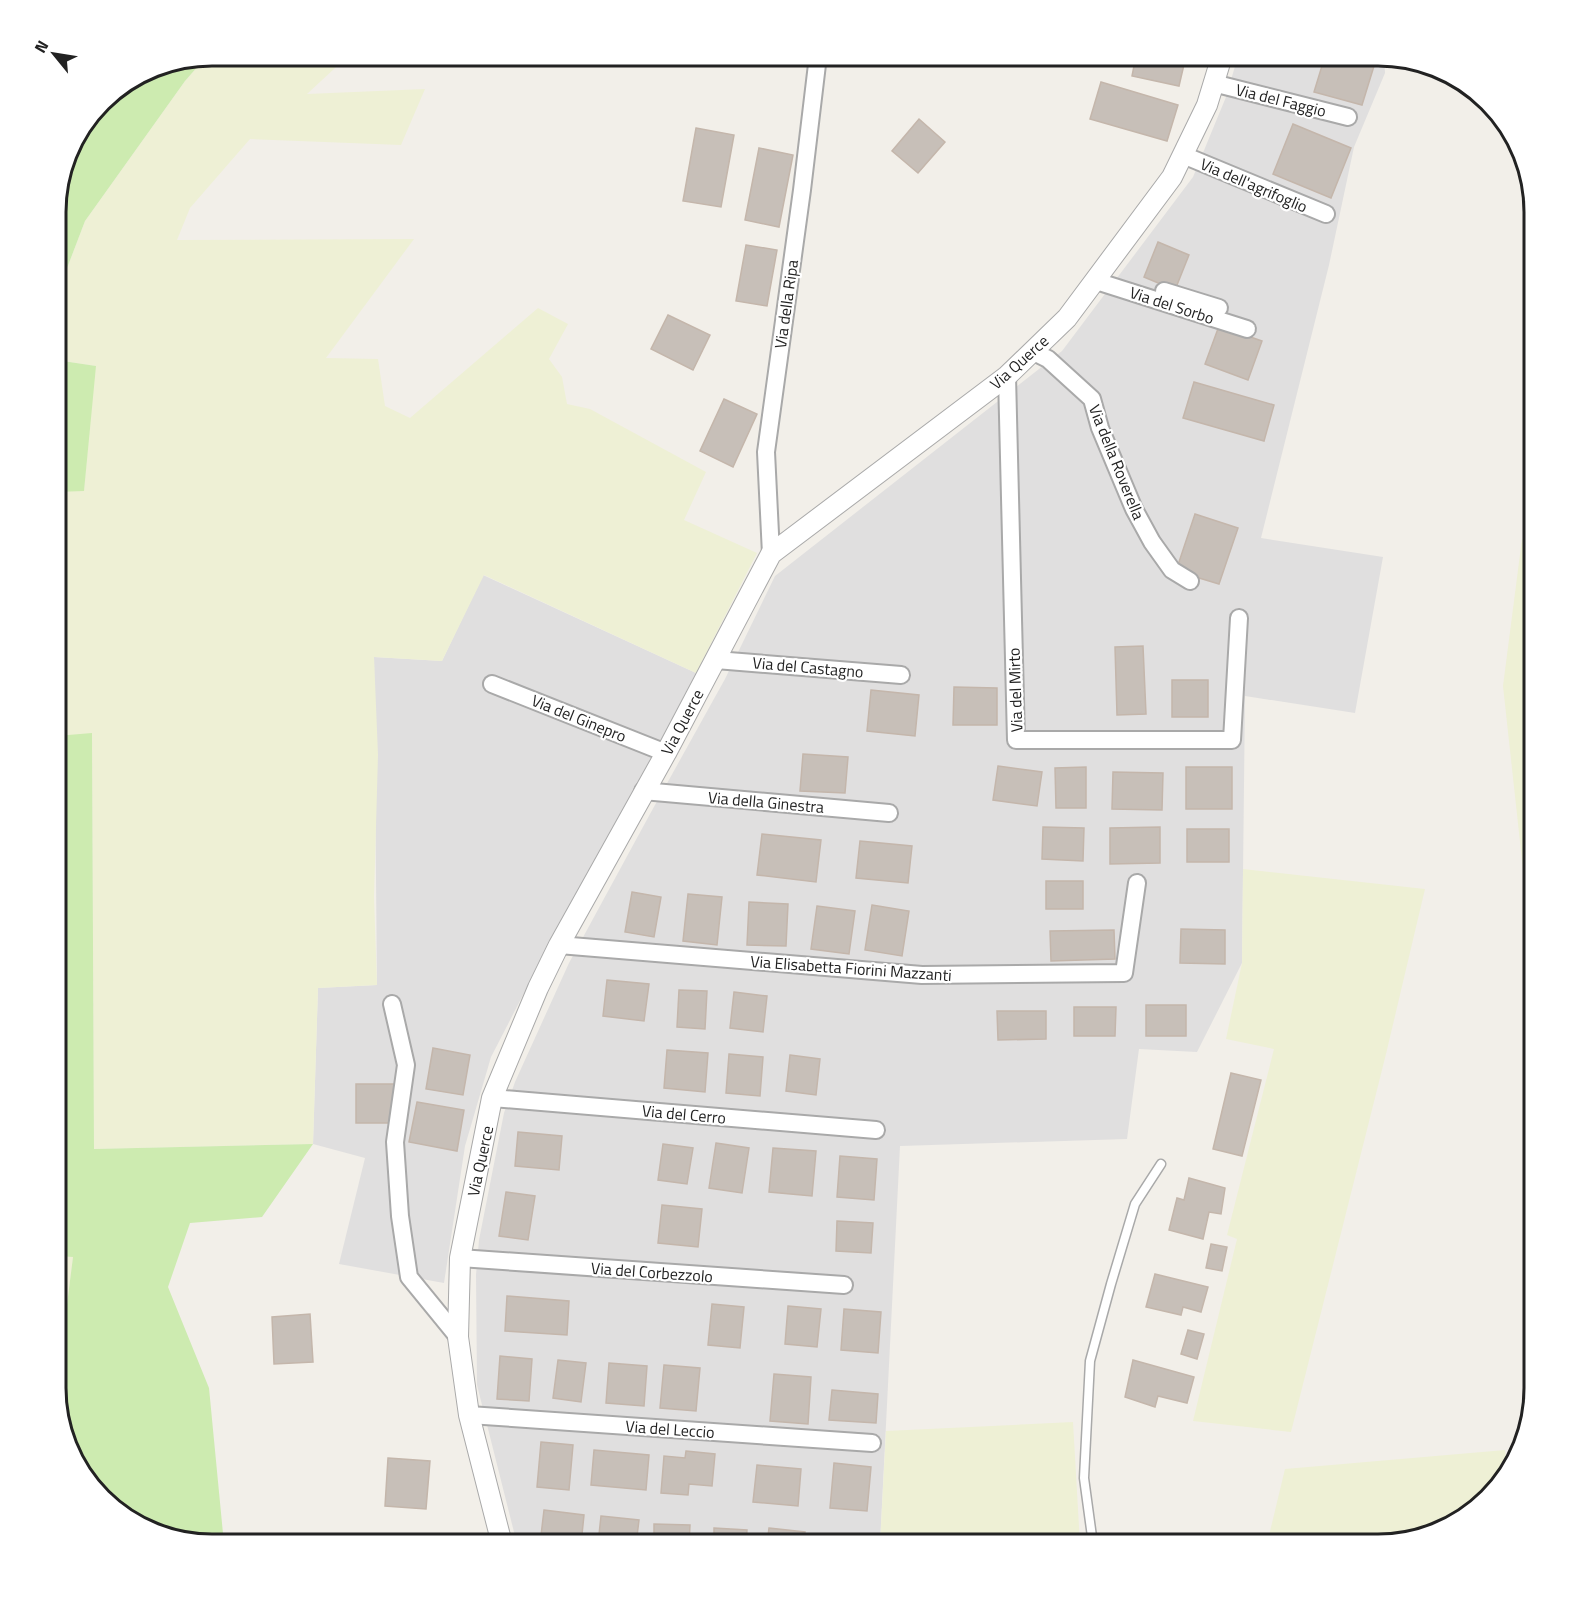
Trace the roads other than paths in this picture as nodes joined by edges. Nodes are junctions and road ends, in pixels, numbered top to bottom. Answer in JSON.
{"nodes":[{"id":1,"x":817,"y":66,"type":"edge"},
{"id":2,"x":1219,"y":66,"type":"edge"},
{"id":3,"x":1214,"y":83,"type":"junction"},
{"id":4,"x":1348,"y":117,"type":"dead end"},
{"id":5,"x":1183,"y":155,"type":"junction"},
{"id":6,"x":1326,"y":214,"type":"dead end"},
{"id":7,"x":1099,"y":277,"type":"junction"},
{"id":8,"x":1219,"y":308,"type":"dead end"},
{"id":9,"x":1247,"y":329,"type":"dead end"},
{"id":10,"x":1034,"y":352,"type":"junction"},
{"id":11,"x":1007,"y":376,"type":"junction"},
{"id":12,"x":771,"y":554,"type":"junction"},
{"id":13,"x":1190,"y":581,"type":"dead end"},
{"id":14,"x":1239,"y":618,"type":"dead end"},
{"id":15,"x":716,"y":660,"type":"junction"},
{"id":16,"x":901,"y":675,"type":"dead end"},
{"id":17,"x":492,"y":684,"type":"dead end"},
{"id":18,"x":666,"y":753,"type":"junction"},
{"id":19,"x":644,"y":791,"type":"junction"},
{"id":20,"x":889,"y":813,"type":"dead end"},
{"id":21,"x":1137,"y":883,"type":"dead end"},
{"id":22,"x":559,"y":945,"type":"junction"},
{"id":23,"x":392,"y":1004,"type":"dead end"},
{"id":24,"x":492,"y":1098,"type":"junction"},
{"id":25,"x":876,"y":1130,"type":"dead end"},
{"id":26,"x":1161,"y":1164,"type":"dead end"},
{"id":27,"x":460,"y":1258,"type":"junction"},
{"id":28,"x":844,"y":1286,"type":"dead end"},
{"id":29,"x":458,"y":1337,"type":"junction"},
{"id":30,"x":469,"y":1415,"type":"junction"},
{"id":31,"x":872,"y":1443,"type":"dead end"},
{"id":32,"x":499,"y":1534,"type":"edge"},
{"id":33,"x":1092,"y":1534,"type":"edge"}],
"edges":[{"from":1,"to":12,"type":"street","name":"Via della Ripa"},
{"from":2,"to":3,"type":"street","name":"Via Querce"},
{"from":3,"to":4,"type":"street","name":"Via del Faggio"},
{"from":3,"to":5,"type":"street","name":"Via Querce"},
{"from":5,"to":6,"type":"street","name":"Via dell'agrifoglio"},
{"from":5,"to":7,"type":"street","name":"Via Querce"},
{"from":7,"to":8,"type":"street"},
{"from":7,"to":9,"type":"street","name":"Via del Sorbo"},
{"from":7,"to":10,"type":"street","name":"Via Querce"},
{"from":10,"to":11,"type":"street","name":"Via Querce"},
{"from":10,"to":13,"type":"street","name":"Via della Roverella"},
{"from":11,"to":12,"type":"street","name":"Via Querce"},
{"from":11,"to":14,"type":"street","name":"Via del Mirto"},
{"from":12,"to":15,"type":"street","name":"Via Querce"},
{"from":15,"to":16,"type":"street","name":"Via del Castagno"},
{"from":15,"to":18,"type":"street","name":"Via Querce"},
{"from":17,"to":18,"type":"street","name":"Via del Ginepro"},
{"from":18,"to":19,"type":"street","name":"Via Querce"},
{"from":19,"to":20,"type":"street","name":"Via della Ginestra"},
{"from":19,"to":22,"type":"street","name":"Via Querce"},
{"from":21,"to":22,"type":"street","name":"Via Elisabetta Fiorini Mazzanti"},
{"from":22,"to":24,"type":"street","name":"Via Querce"},
{"from":23,"to":29,"type":"street"},
{"from":24,"to":25,"type":"street","name":"Via del Cerro"},
{"from":24,"to":27,"type":"street","name":"Via Querce"},
{"from":26,"to":33,"type":"lane"},
{"from":27,"to":28,"type":"street","name":"Via del Corbezzolo"},
{"from":27,"to":29,"type":"street","name":"Via Querce"},
{"from":29,"to":30,"type":"street","name":"Via Querce"},
{"from":30,"to":31,"type":"street","name":"Via del Leccio"},
{"from":30,"to":32,"type":"street","name":"Via Querce"}]}
